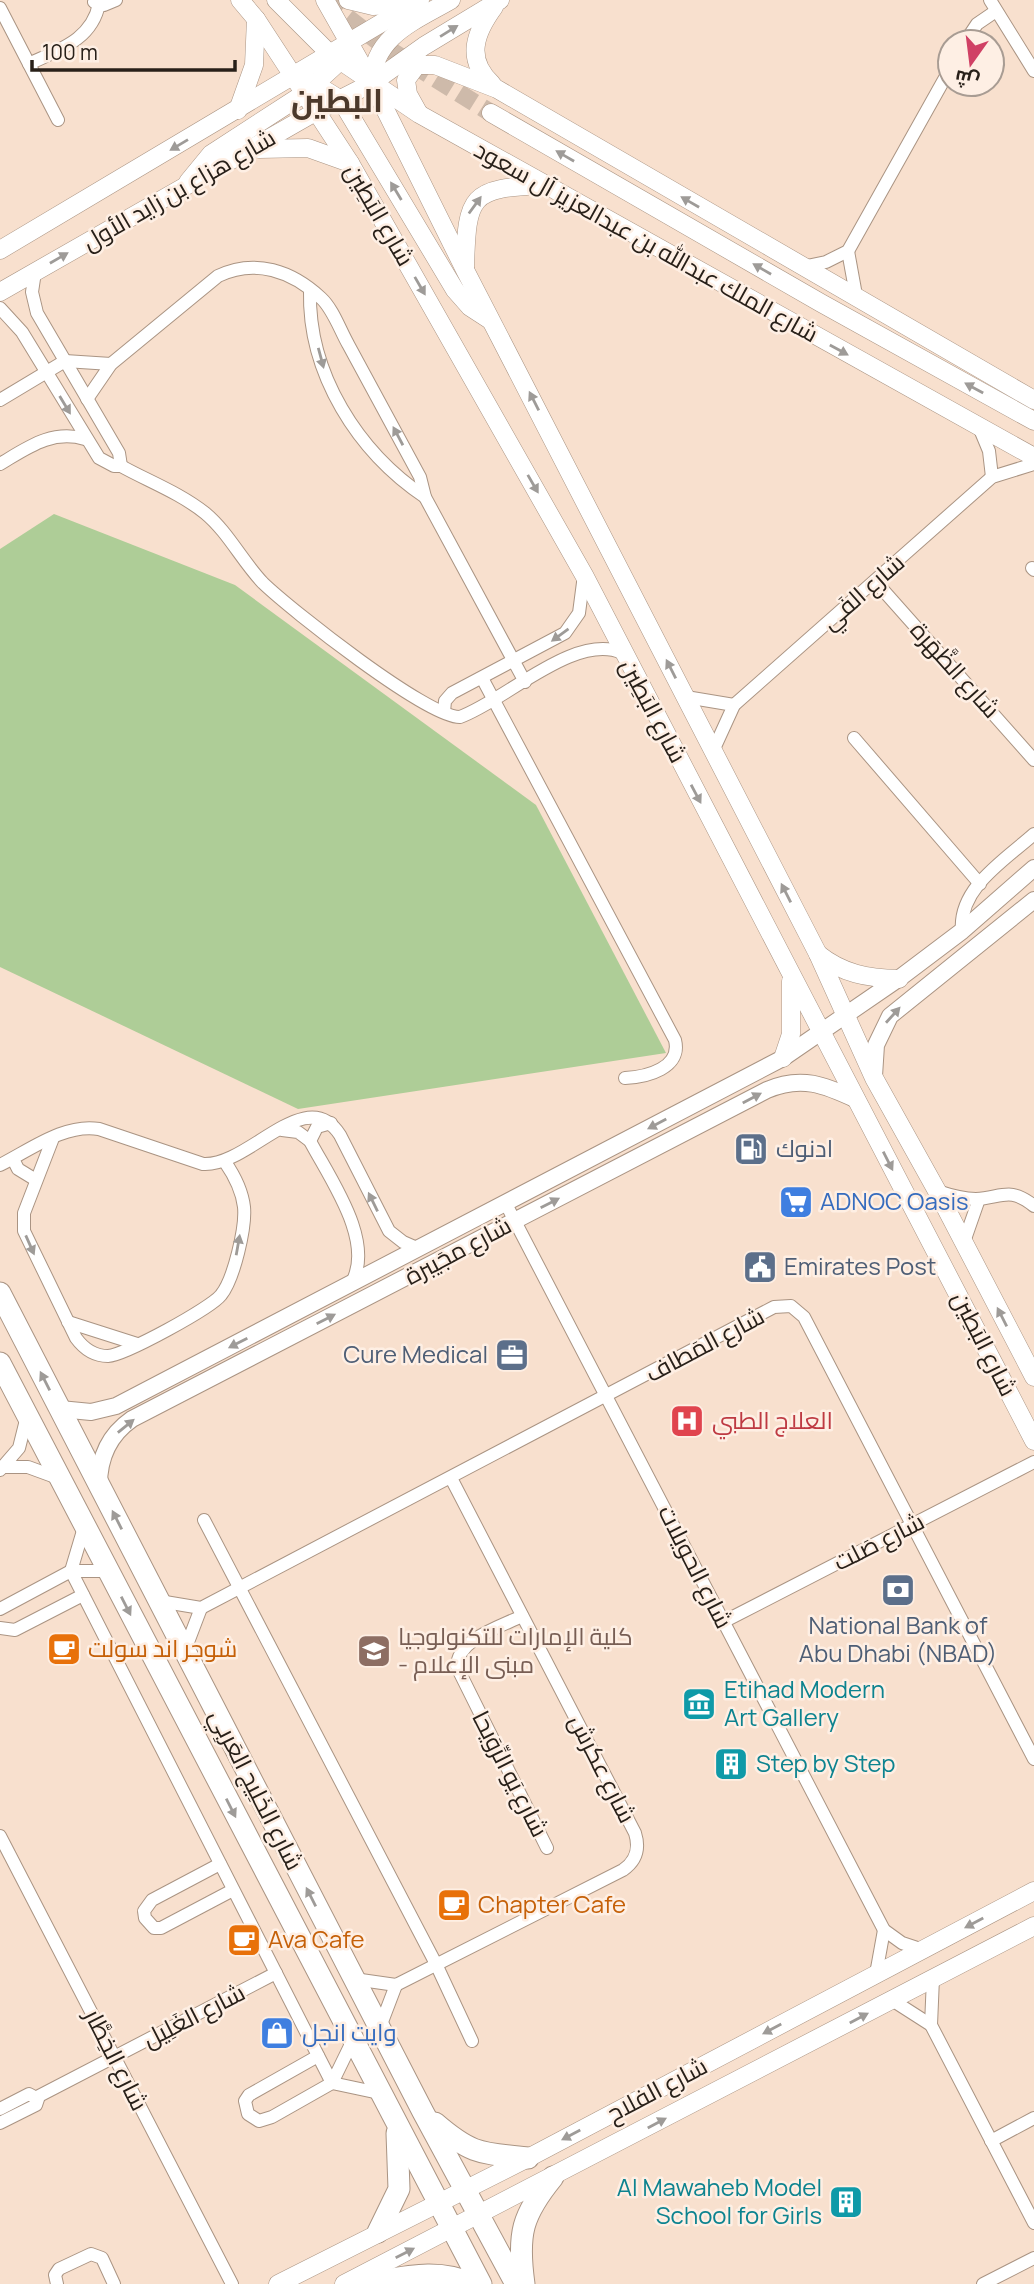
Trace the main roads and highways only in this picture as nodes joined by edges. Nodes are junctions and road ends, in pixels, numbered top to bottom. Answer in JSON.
{"nodes":[{"id":1,"x":240,"y":0,"type":"edge"},
{"id":2,"x":276,"y":0,"type":"edge"},
{"id":3,"x":325,"y":0,"type":"edge"},
{"id":4,"x":348,"y":0,"type":"edge"},
{"id":5,"x":451,"y":0,"type":"edge"},
{"id":6,"x":419,"y":1,"type":"edge"},
{"id":7,"x":499,"y":1,"type":"edge"},
{"id":8,"x":256,"y":19,"type":"junction"},
{"id":9,"x":348,"y":43,"type":"junction"},
{"id":10,"x":335,"y":57,"type":"junction"},
{"id":11,"x":292,"y":76,"type":"junction"},
{"id":12,"x":372,"y":83,"type":"junction"},
{"id":13,"x":497,"y":89,"type":"junction"},
{"id":14,"x":322,"y":92,"type":"junction"},
{"id":15,"x":238,"y":110,"type":"junction"},
{"id":16,"x":317,"y":111,"type":"junction"},
{"id":17,"x":491,"y":113,"type":"tunnel mouth"},
{"id":18,"x":419,"y":114,"type":"junction"},
{"id":19,"x":240,"y":155,"type":"junction"},
{"id":20,"x":350,"y":163,"type":"junction"},
{"id":21,"x":544,"y":185,"type":"junction"},
{"id":22,"x":186,"y":186,"type":"junction"},
{"id":23,"x":0,"y":250,"type":"edge"},
{"id":24,"x":465,"y":270,"type":"junction"},
{"id":25,"x":0,"y":292,"type":"edge"},
{"id":26,"x":494,"y":322,"type":"junction"},
{"id":27,"x":1034,"y":400,"type":"edge"},
{"id":28,"x":1034,"y":421,"type":"edge"},
{"id":29,"x":1034,"y":457,"type":"edge"},
{"id":30,"x":817,"y":954,"type":"junction"},
{"id":31,"x":791,"y":977,"type":"junction"},
{"id":32,"x":900,"y":978,"type":"road end"},
{"id":33,"x":783,"y":1058,"type":"road end"},
{"id":34,"x":0,"y":1293,"type":"edge"},
{"id":35,"x":0,"y":1363,"type":"edge"},
{"id":36,"x":1034,"y":1377,"type":"edge"},
{"id":37,"x":1034,"y":1441,"type":"edge"},
{"id":38,"x":1034,"y":1891,"type":"edge"},
{"id":39,"x":1034,"y":1926,"type":"edge"},
{"id":40,"x":423,"y":2112,"type":"junction"},
{"id":41,"x":397,"y":2124,"type":"junction"},
{"id":42,"x":528,"y":2158,"type":"junction"},
{"id":43,"x":553,"y":2178,"type":"junction"},
{"id":44,"x":464,"y":2188,"type":"junction"},
{"id":45,"x":438,"y":2201,"type":"junction"},
{"id":46,"x":479,"y":2216,"type":"junction"},
{"id":47,"x":452,"y":2229,"type":"junction"},
{"id":48,"x":378,"y":2232,"type":"junction"},
{"id":49,"x":278,"y":2284,"type":"edge"},
{"id":50,"x":344,"y":2284,"type":"edge"},
{"id":51,"x":363,"y":2284,"type":"edge"},
{"id":52,"x":472,"y":2284,"type":"edge"},
{"id":53,"x":481,"y":2284,"type":"edge"},
{"id":54,"x":516,"y":2284,"type":"edge"},
{"id":55,"x":524,"y":2284,"type":"edge"}],
"edges":[{"from":1,"to":8,"type":"main road","name":"شارع البَطِين"},
{"from":2,"to":10,"type":"main road","name":"شارع الملك عبدالله بن عبدالعزيز آل سعود"},
{"from":3,"to":9,"type":"main road","name":"شارع البَطِين"},
{"from":4,"to":6,"type":"main road"},
{"from":5,"to":12,"type":"main road"},
{"from":6,"to":9,"type":"main road","name":"شارع هزاع بن زايد الأول"},
{"from":12,"to":7,"type":"main road","name":"شارع هزاع بن زايد الأول","one_way":true},
{"from":7,"to":13,"type":"main road"},
{"from":8,"to":11,"type":"main road","name":"شارع البَطِين"},
{"from":8,"to":15,"type":"main road"},
{"from":9,"to":10,"type":"main road","name":"شارع هزاع بن زايد الأول"},
{"from":9,"to":12,"type":"main road","name":"شارع البَطِين"},
{"from":10,"to":11,"type":"main road","name":"شارع هزاع بن زايد الأول"},
{"from":10,"to":12,"type":"main road","name":"شارع الملك عبدالله بن عبدالعزيز آل سعود"},
{"from":10,"to":14,"type":"main road"},
{"from":11,"to":14,"type":"main road","name":"شارع البَطِين"},
{"from":11,"to":15,"type":"main road","name":"شارع هزاع بن زايد الأول"},
{"from":12,"to":14,"type":"main road","name":"شارع هزاع بن زايد الأول"},
{"from":12,"to":18,"type":"main road","name":"شارع الملك عبدالله بن عبدالعزيز آل سعود"},
{"from":12,"to":24,"type":"main road","name":"شارع البَطِين"},
{"from":13,"to":18,"type":"main road"},
{"from":27,"to":13,"type":"main road","one_way":true},
{"from":14,"to":16,"type":"main road","name":"شارع هزاع بن زايد الأول"},
{"from":14,"to":16,"type":"main road","name":"شارع البَطِين"},
{"from":14,"to":22,"type":"main road"},
{"from":26,"to":14,"type":"main road","one_way":true},
{"from":15,"to":23,"type":"main road","name":"شارع هزاع بن زايد الأول","one_way":true},
{"from":16,"to":19,"type":"main road","name":"شارع هزاع بن زايد الأول"},
{"from":16,"to":20,"type":"main road","name":"شارع البَطِين"},
{"from":28,"to":17,"type":"main road","name":"شارع الملك عبدالله بن عبدالعزيز آل سعود","one_way":true},
{"from":18,"to":21,"type":"main road","name":"شارع الملك عبدالله بن عبدالعزيز آل سعود"},
{"from":19,"to":20,"type":"main road"},
{"from":19,"to":22,"type":"main road","name":"شارع هزاع بن زايد الأول"},
{"from":20,"to":31,"type":"main road","name":"شارع البَطِين","one_way":true},
{"from":24,"to":21,"type":"main road","one_way":true},
{"from":21,"to":29,"type":"main road","name":"شارع الملك عبدالله بن عبدالعزيز آل سعود","one_way":true},
{"from":25,"to":22,"type":"main road","name":"شارع هزاع بن زايد الأول","one_way":true},
{"from":24,"to":26,"type":"main road","name":"شارع البَطِين"},
{"from":30,"to":26,"type":"main road","name":"شارع البَطِين","one_way":true},
{"from":30,"to":32,"type":"main road"},
{"from":36,"to":30,"type":"main road","name":"شارع البَطِين","one_way":true},
{"from":31,"to":33,"type":"main road"},
{"from":31,"to":37,"type":"main road","name":"شارع البَطِين","one_way":true},
{"from":40,"to":34,"type":"highway","name":"شارع الخَلِيج العَربِي","one_way":true},
{"from":35,"to":41,"type":"highway","name":"شارع الخَلِيج العَربِي","one_way":true},
{"from":38,"to":42,"type":"main road","name":"شارع الفلاح","one_way":true},
{"from":43,"to":39,"type":"main road","name":"شارع الفلاح","one_way":true},
{"from":40,"to":42,"type":"highway"},
{"from":40,"to":44,"type":"highway","name":"شارع الخَلِيج العَربِي"},
{"from":41,"to":45,"type":"highway","name":"شارع الخَلِيج العَربِي"},
{"from":41,"to":48,"type":"highway"},
{"from":42,"to":44,"type":"main road","name":"شارع الفلاح"},
{"from":43,"to":46,"type":"main road","name":"شارع الفلاح"},
{"from":43,"to":55,"type":"highway"},
{"from":44,"to":45,"type":"main road","name":"شارع الفلاح"},
{"from":44,"to":46,"type":"highway","name":"شارع الخَلِيج العَربِي"},
{"from":45,"to":47,"type":"highway","name":"شارع الخَلِيج العَربِي"},
{"from":45,"to":48,"type":"main road","name":"شارع الفلاح"},
{"from":46,"to":47,"type":"main road","name":"شارع الفلاح"},
{"from":46,"to":54,"type":"highway","name":"شارع الخَلِيج العَربِي"},
{"from":50,"to":47,"type":"main road","name":"شارع الفلاح","one_way":true},
{"from":47,"to":53,"type":"highway","name":"شارع الخَلِيج العَربِي"},
{"from":48,"to":49,"type":"main road","name":"شارع الفلاح"},
{"from":51,"to":52,"type":"highway"}]}
